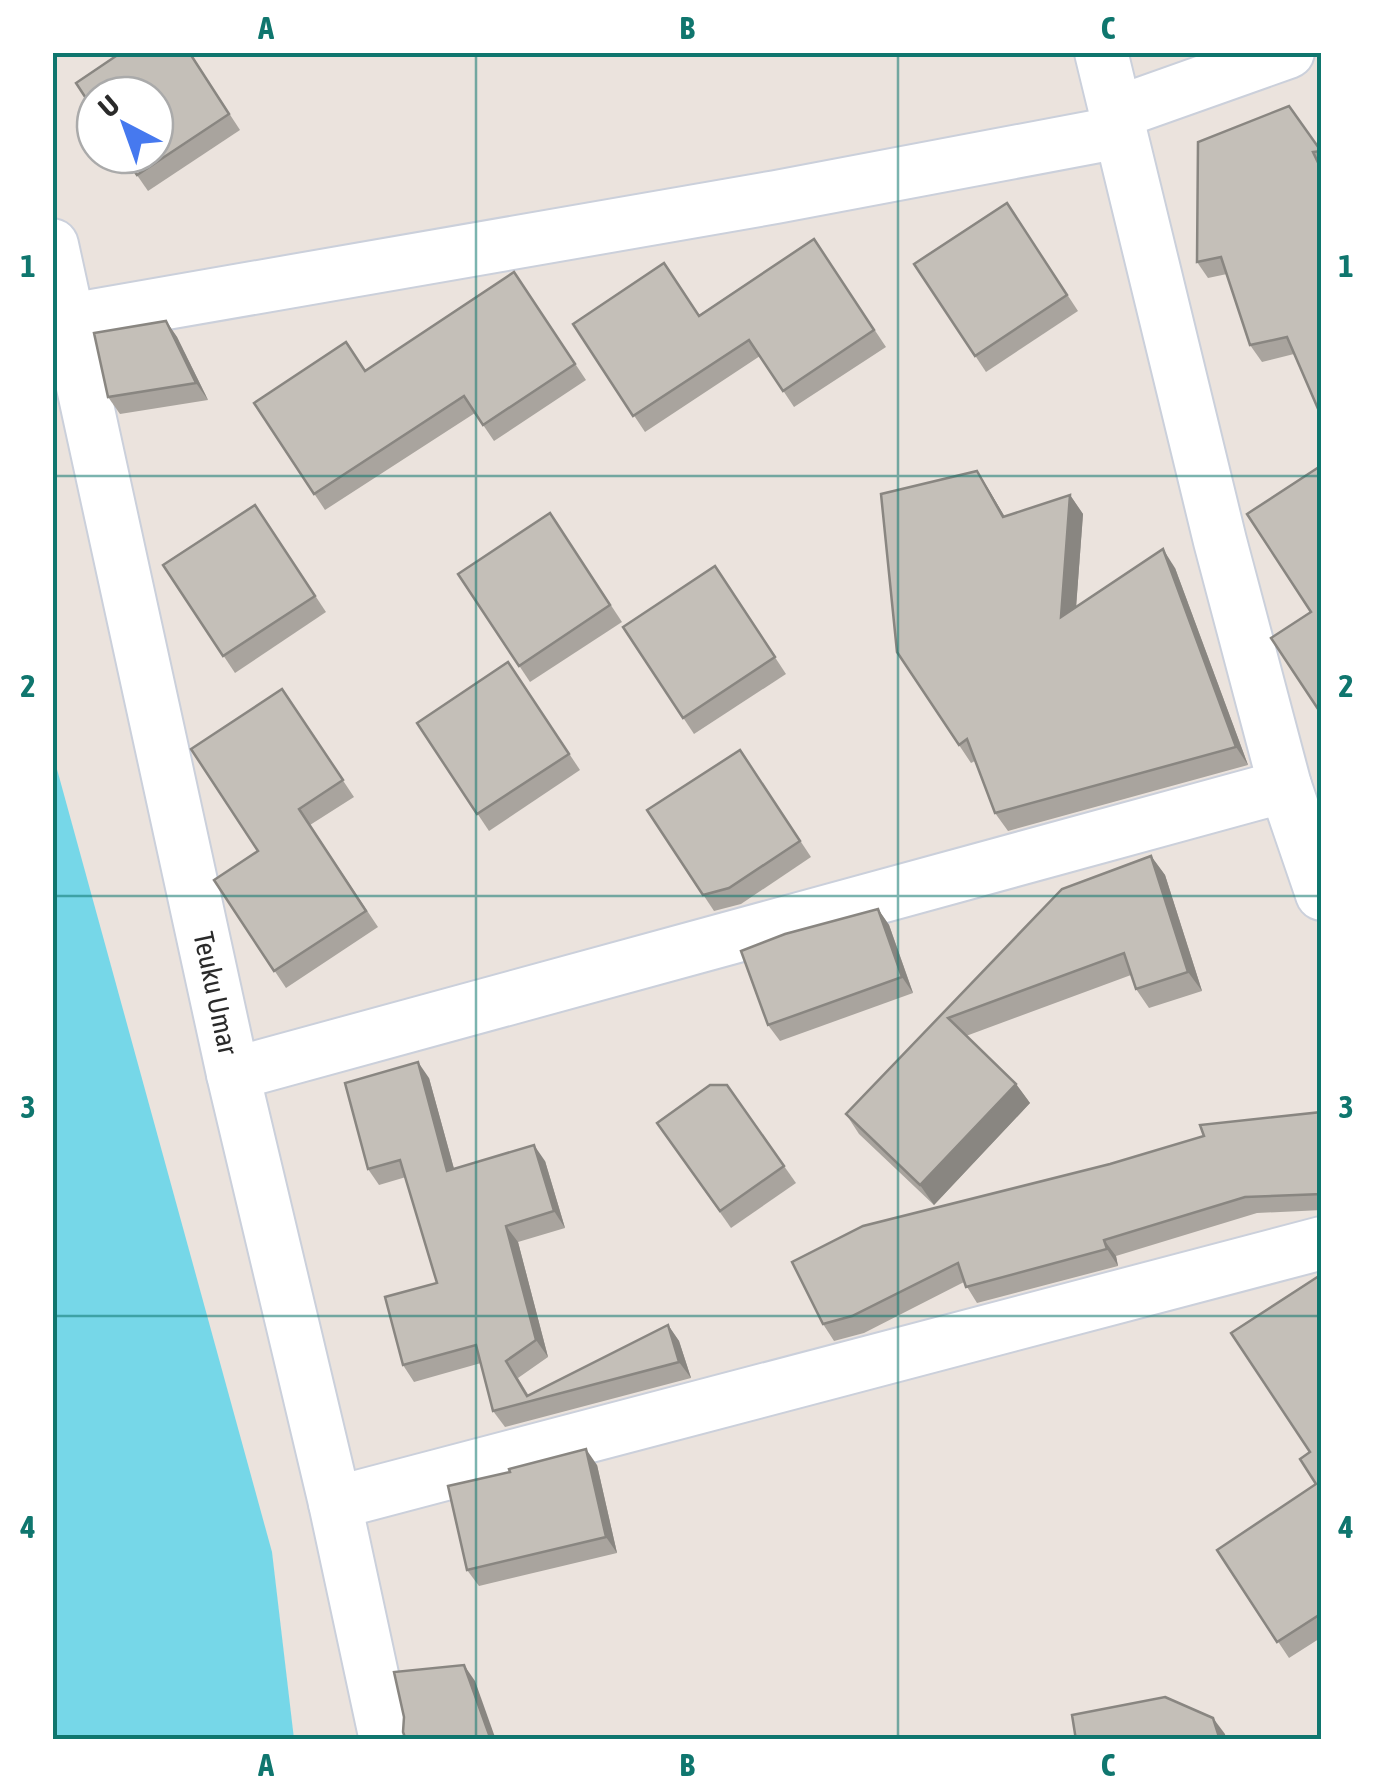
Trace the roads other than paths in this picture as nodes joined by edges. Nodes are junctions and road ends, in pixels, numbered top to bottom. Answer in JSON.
{"nodes":[{"id":1,"x":1101,"y":52,"type":"edge"},
{"id":2,"x":1288,"y":52,"type":"edge"},
{"id":3,"x":1118,"y":123,"type":"junction"},
{"id":4,"x":52,"y":245,"type":"edge"},
{"id":5,"x":68,"y":320,"type":"junction"},
{"id":6,"x":1285,"y":786,"type":"junction"},
{"id":7,"x":1322,"y":894,"type":"edge"},
{"id":8,"x":233,"y":1074,"type":"junction"},
{"id":9,"x":1322,"y":1243,"type":"edge"},
{"id":10,"x":335,"y":1503,"type":"junction"},
{"id":11,"x":386,"y":1740,"type":"edge"}],
"edges":[{"from":1,"to":3,"type":"street"},
{"from":2,"to":3,"type":"street"},
{"from":3,"to":5,"type":"street"},
{"from":3,"to":6,"type":"street"},
{"from":4,"to":5,"type":"street","name":"Teuku Umar"},
{"from":5,"to":8,"type":"street","name":"Teuku Umar"},
{"from":6,"to":7,"type":"street"},
{"from":6,"to":8,"type":"street"},
{"from":8,"to":10,"type":"street","name":"Teuku Umar"},
{"from":9,"to":10,"type":"street"},
{"from":10,"to":11,"type":"street","name":"Teuku Umar"}]}
